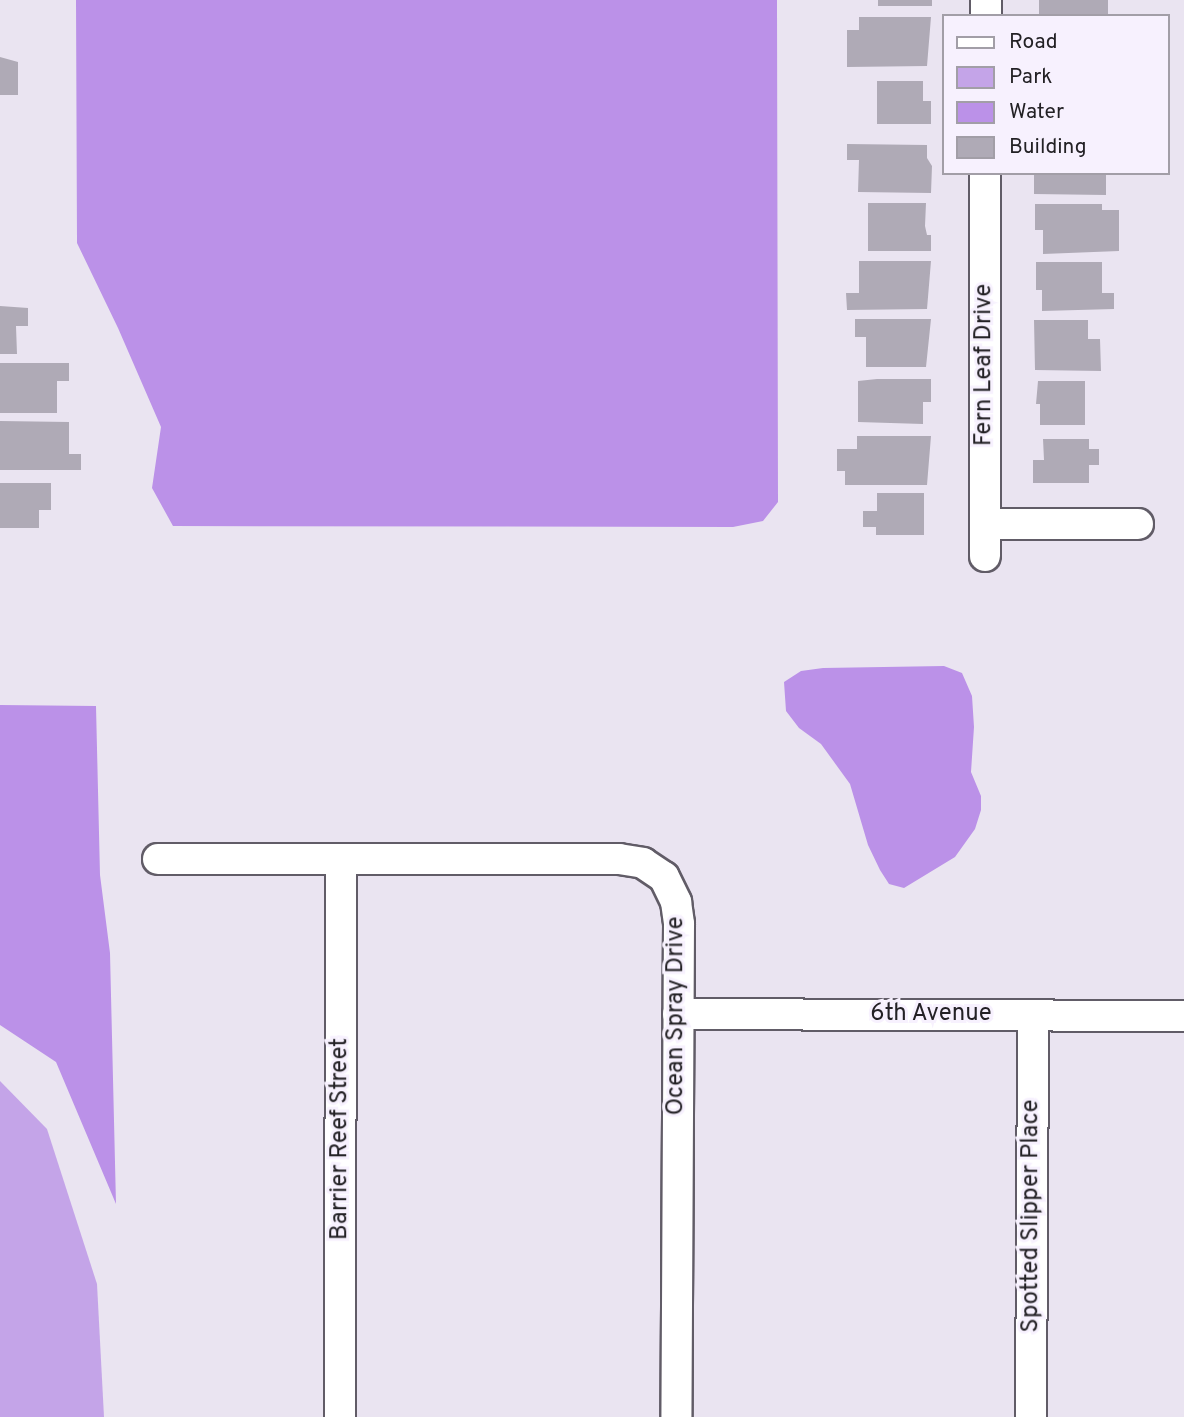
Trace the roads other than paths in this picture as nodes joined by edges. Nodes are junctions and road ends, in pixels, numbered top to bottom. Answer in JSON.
{"nodes":[{"id":1,"x":985,"y":175,"type":"edge"},
{"id":2,"x":985,"y":524,"type":"junction"},
{"id":3,"x":1138,"y":524,"type":"dead end"},
{"id":4,"x":985,"y":556,"type":"dead end"},
{"id":5,"x":158,"y":859,"type":"dead end"},
{"id":6,"x":341,"y":861,"type":"junction"},
{"id":7,"x":678,"y":1014,"type":"junction"},
{"id":8,"x":1033,"y":1016,"type":"junction"},
{"id":9,"x":1184,"y":1016,"type":"edge"},
{"id":10,"x":340,"y":1417,"type":"edge"},
{"id":11,"x":676,"y":1417,"type":"edge"},
{"id":12,"x":1031,"y":1417,"type":"edge"}],
"edges":[{"from":1,"to":2,"type":"street","name":"Fern Leaf Drive"},
{"from":2,"to":3,"type":"street"},
{"from":2,"to":4,"type":"street","name":"Fern Leaf Drive"},
{"from":5,"to":6,"type":"street","name":"Ocean Spray Drive"},
{"from":6,"to":7,"type":"street","name":"Ocean Spray Drive"},
{"from":6,"to":10,"type":"street","name":"Barrier Reef Street"},
{"from":7,"to":8,"type":"street","name":"6th Avenue"},
{"from":7,"to":11,"type":"street","name":"Ocean Spray Drive"},
{"from":8,"to":9,"type":"street","name":"6th Avenue"},
{"from":8,"to":12,"type":"street","name":"Spotted Slipper Place"}]}
